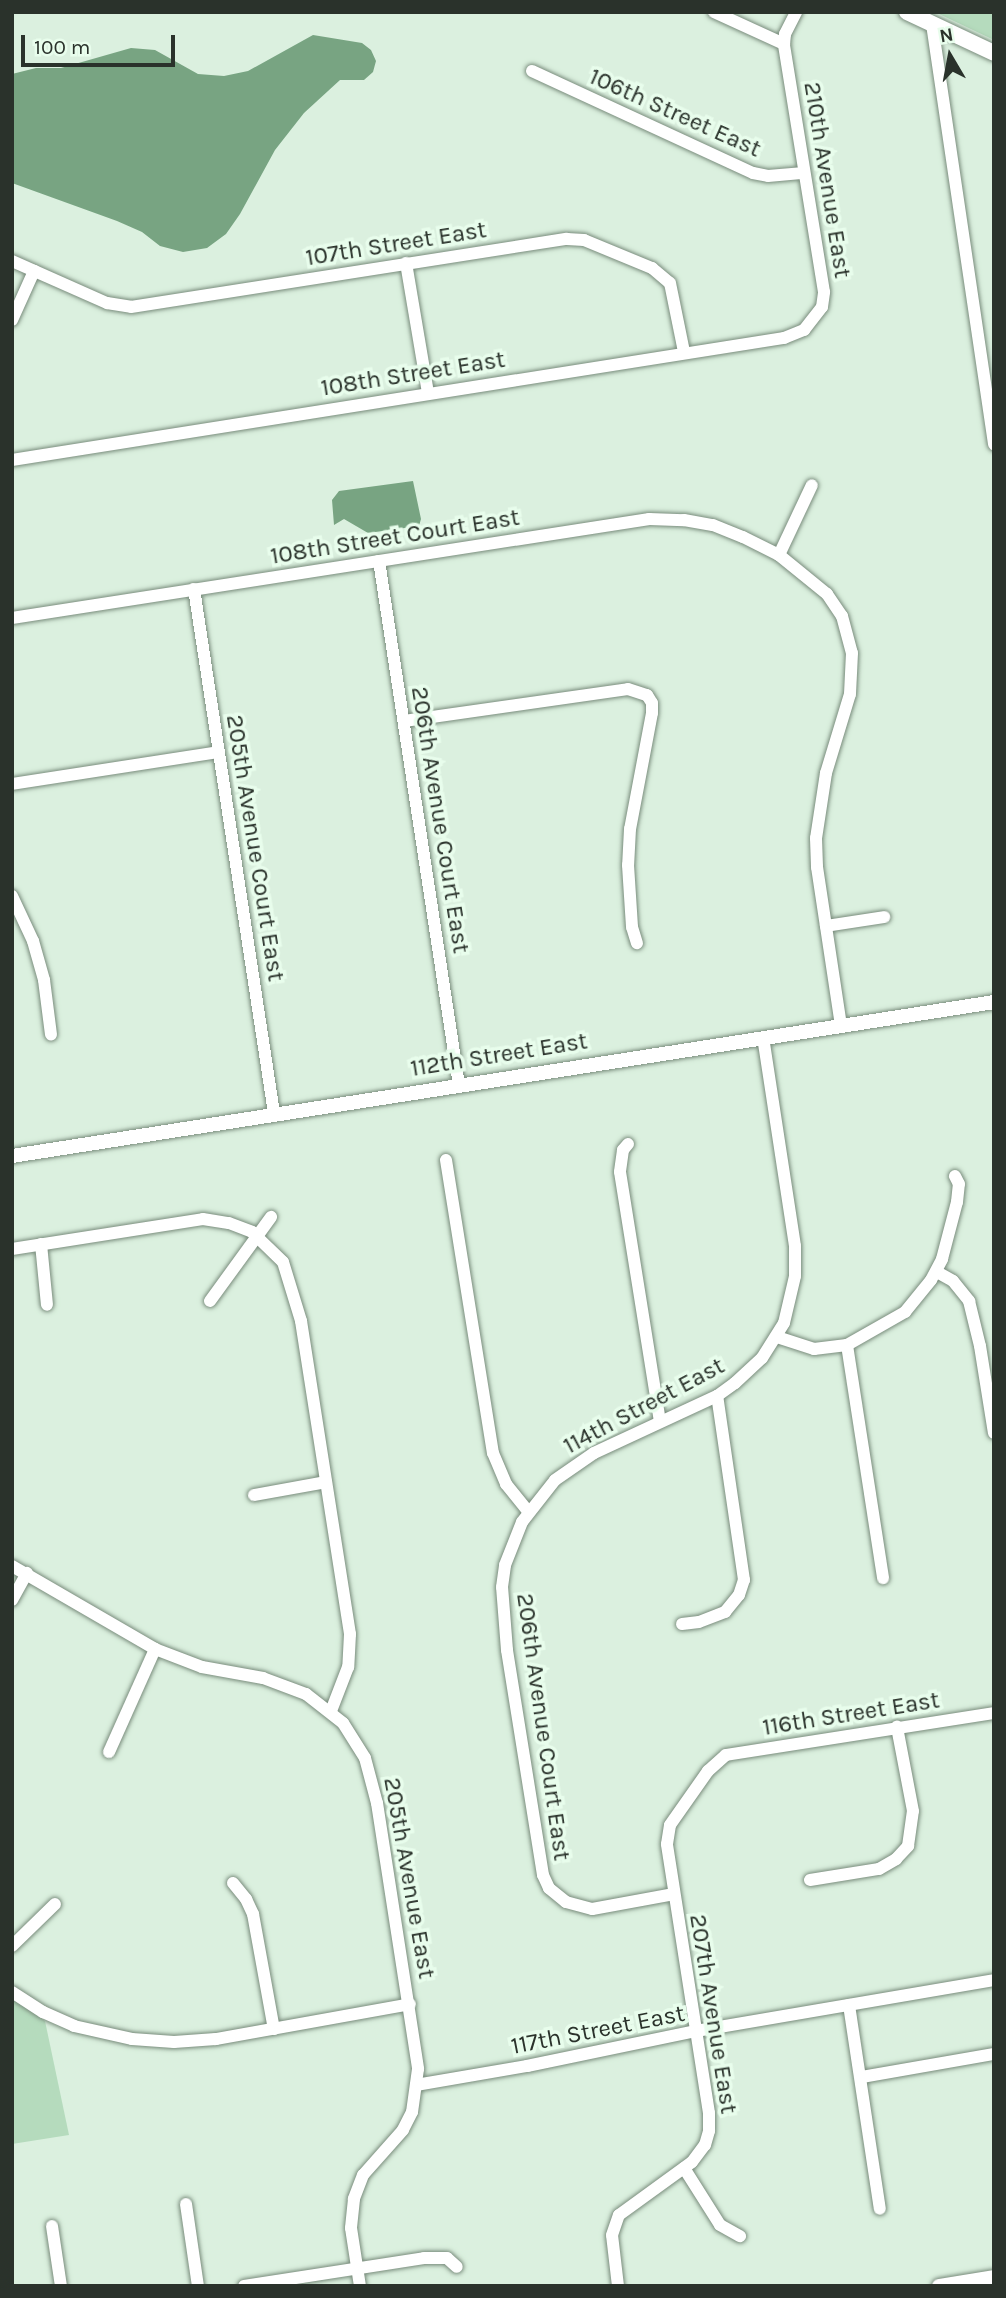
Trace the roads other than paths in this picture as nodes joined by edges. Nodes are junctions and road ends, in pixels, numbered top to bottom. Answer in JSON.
{"nodes":[{"id":1,"x":714,"y":12,"type":"edge"},
{"id":2,"x":796,"y":12,"type":"edge"},
{"id":3,"x":907,"y":12,"type":"edge"},
{"id":4,"x":932,"y":24,"type":"junction"},
{"id":5,"x":784,"y":44,"type":"junction"},
{"id":6,"x":994,"y":52,"type":"edge"},
{"id":7,"x":531,"y":71,"type":"dead end"},
{"id":8,"x":804,"y":173,"type":"junction"},
{"id":9,"x":12,"y":261,"type":"edge"},
{"id":10,"x":405,"y":264,"type":"junction"},
{"id":11,"x":34,"y":271,"type":"junction"},
{"id":12,"x":12,"y":320,"type":"edge"},
{"id":13,"x":815,"y":320,"type":"joint"},
{"id":14,"x":684,"y":352,"type":"junction"},
{"id":15,"x":428,"y":393,"type":"junction"},
{"id":16,"x":994,"y":444,"type":"edge"},
{"id":17,"x":12,"y":460,"type":"edge"},
{"id":18,"x":811,"y":485,"type":"dead end"},
{"id":19,"x":779,"y":555,"type":"junction"},
{"id":20,"x":379,"y":561,"type":"junction"},
{"id":21,"x":194,"y":589,"type":"junction"},
{"id":22,"x":12,"y":618,"type":"edge"},
{"id":23,"x":404,"y":720,"type":"junction"},
{"id":24,"x":219,"y":752,"type":"junction"},
{"id":25,"x":12,"y":784,"type":"edge"},
{"id":26,"x":12,"y":896,"type":"edge"},
{"id":27,"x":884,"y":917,"type":"dead end"},
{"id":28,"x":826,"y":926,"type":"junction"},
{"id":29,"x":637,"y":943,"type":"dead end"},
{"id":30,"x":994,"y":1002,"type":"edge"},
{"id":31,"x":841,"y":1026,"type":"junction"},
{"id":32,"x":51,"y":1035,"type":"dead end"},
{"id":33,"x":762,"y":1038,"type":"junction"},
{"id":34,"x":459,"y":1084,"type":"junction"},
{"id":35,"x":274,"y":1112,"type":"junction"},
{"id":36,"x":628,"y":1144,"type":"dead end"},
{"id":37,"x":12,"y":1156,"type":"edge"},
{"id":38,"x":446,"y":1160,"type":"dead end"},
{"id":39,"x":955,"y":1175,"type":"dead end"},
{"id":40,"x":271,"y":1217,"type":"dead end"},
{"id":41,"x":257,"y":1237,"type":"junction"},
{"id":42,"x":41,"y":1244,"type":"junction"},
{"id":43,"x":12,"y":1249,"type":"edge"},
{"id":44,"x":937,"y":1272,"type":"junction"},
{"id":45,"x":210,"y":1301,"type":"dead end"},
{"id":46,"x":47,"y":1305,"type":"dead end"},
{"id":47,"x":777,"y":1337,"type":"junction"},
{"id":48,"x":847,"y":1345,"type":"junction"},
{"id":49,"x":717,"y":1395,"type":"junction"},
{"id":50,"x":660,"y":1421,"type":"junction"},
{"id":51,"x":994,"y":1433,"type":"edge"},
{"id":52,"x":326,"y":1482,"type":"junction"},
{"id":53,"x":254,"y":1495,"type":"dead end"},
{"id":54,"x":528,"y":1511,"type":"junction"},
{"id":55,"x":12,"y":1566,"type":"edge"},
{"id":56,"x":27,"y":1573,"type":"junction"},
{"id":57,"x":883,"y":1578,"type":"dead end"},
{"id":58,"x":12,"y":1600,"type":"edge"},
{"id":59,"x":682,"y":1624,"type":"dead end"},
{"id":60,"x":155,"y":1649,"type":"junction"},
{"id":61,"x":331,"y":1711,"type":"junction"},
{"id":62,"x":994,"y":1713,"type":"edge"},
{"id":63,"x":897,"y":1727,"type":"junction"},
{"id":64,"x":109,"y":1752,"type":"dead end"},
{"id":65,"x":716,"y":1762,"type":"joint"},
{"id":66,"x":810,"y":1880,"type":"dead end"},
{"id":67,"x":233,"y":1883,"type":"dead end"},
{"id":68,"x":674,"y":1894,"type":"junction"},
{"id":69,"x":55,"y":1904,"type":"dead end"},
{"id":70,"x":12,"y":1946,"type":"edge"},
{"id":71,"x":994,"y":1980,"type":"edge"},
{"id":72,"x":12,"y":1992,"type":"edge"},
{"id":73,"x":410,"y":2004,"type":"junction"},
{"id":74,"x":849,"y":2005,"type":"junction"},
{"id":75,"x":274,"y":2029,"type":"junction"},
{"id":76,"x":696,"y":2031,"type":"junction"},
{"id":77,"x":994,"y":2054,"type":"edge"},
{"id":78,"x":862,"y":2077,"type":"junction"},
{"id":79,"x":416,"y":2085,"type":"junction"},
{"id":80,"x":684,"y":2168,"type":"junction"},
{"id":81,"x":186,"y":2204,"type":"dead end"},
{"id":82,"x":880,"y":2209,"type":"dead end"},
{"id":83,"x":52,"y":2226,"type":"dead end"},
{"id":84,"x":740,"y":2236,"type":"dead end"},
{"id":85,"x":358,"y":2267,"type":"junction"},
{"id":86,"x":457,"y":2267,"type":"dead end"},
{"id":87,"x":994,"y":2277,"type":"edge"},
{"id":88,"x":61,"y":2286,"type":"edge"},
{"id":89,"x":198,"y":2286,"type":"edge"},
{"id":90,"x":244,"y":2286,"type":"edge"},
{"id":91,"x":360,"y":2286,"type":"edge"},
{"id":92,"x":618,"y":2286,"type":"edge"},
{"id":93,"x":939,"y":2286,"type":"edge"}],
"edges":[{"from":1,"to":5,"type":"street"},
{"from":2,"to":5,"type":"street"},
{"from":3,"to":4,"type":"main road"},
{"from":4,"to":6,"type":"main road"},
{"from":4,"to":16,"type":"street"},
{"from":5,"to":8,"type":"street","name":"210th Avenue East"},
{"from":7,"to":8,"type":"street","name":"106th Street East"},
{"from":8,"to":13,"type":"street","name":"210th Avenue East"},
{"from":9,"to":11,"type":"street"},
{"from":10,"to":11,"type":"street","name":"107th Street East"},
{"from":10,"to":14,"type":"street","name":"107th Street East"},
{"from":10,"to":15,"type":"street"},
{"from":11,"to":12,"type":"street"},
{"from":13,"to":14,"type":"street","name":"108th Street East"},
{"from":14,"to":15,"type":"street","name":"108th Street East"},
{"from":15,"to":17,"type":"street","name":"108th Street East"},
{"from":18,"to":19,"type":"street"},
{"from":19,"to":20,"type":"street","name":"108th Street Court East"},
{"from":19,"to":28,"type":"street","name":"108th Street Court East"},
{"from":20,"to":21,"type":"street","name":"108th Street Court East"},
{"from":20,"to":23,"type":"street","name":"206th Avenue Court East"},
{"from":21,"to":22,"type":"street","name":"108th Street Court East"},
{"from":21,"to":24,"type":"street","name":"205th Avenue Court East"},
{"from":23,"to":29,"type":"street"},
{"from":23,"to":34,"type":"street","name":"206th Avenue Court East"},
{"from":24,"to":25,"type":"street"},
{"from":24,"to":35,"type":"street","name":"205th Avenue Court East"},
{"from":26,"to":32,"type":"street"},
{"from":27,"to":28,"type":"street"},
{"from":28,"to":31,"type":"street","name":"108th Street Court East"},
{"from":30,"to":31,"type":"street","name":"112th Street East"},
{"from":31,"to":33,"type":"street","name":"112th Street East"},
{"from":33,"to":34,"type":"street","name":"112th Street East"},
{"from":33,"to":47,"type":"street","name":"114th Street East"},
{"from":34,"to":35,"type":"street","name":"112th Street East"},
{"from":35,"to":37,"type":"street","name":"112th Street East"},
{"from":36,"to":50,"type":"street"},
{"from":38,"to":54,"type":"street"},
{"from":39,"to":44,"type":"street"},
{"from":40,"to":41,"type":"street"},
{"from":41,"to":42,"type":"street"},
{"from":41,"to":45,"type":"street"},
{"from":41,"to":52,"type":"street"},
{"from":42,"to":43,"type":"street"},
{"from":42,"to":46,"type":"street"},
{"from":44,"to":48,"type":"street"},
{"from":44,"to":51,"type":"street"},
{"from":47,"to":48,"type":"street"},
{"from":47,"to":49,"type":"street","name":"114th Street East"},
{"from":48,"to":57,"type":"street"},
{"from":49,"to":50,"type":"street","name":"114th Street East"},
{"from":49,"to":59,"type":"street"},
{"from":50,"to":54,"type":"street","name":"114th Street East"},
{"from":52,"to":53,"type":"street"},
{"from":52,"to":61,"type":"street"},
{"from":54,"to":68,"type":"street","name":"206th Avenue Court East"},
{"from":55,"to":56,"type":"street","name":"205th Avenue East"},
{"from":56,"to":58,"type":"street"},
{"from":56,"to":60,"type":"street","name":"205th Avenue East"},
{"from":60,"to":61,"type":"street","name":"205th Avenue East"},
{"from":60,"to":64,"type":"street"},
{"from":61,"to":73,"type":"street","name":"205th Avenue East"},
{"from":62,"to":63,"type":"street","name":"116th Street East"},
{"from":63,"to":65,"type":"street","name":"116th Street East"},
{"from":63,"to":66,"type":"street"},
{"from":65,"to":68,"type":"street","name":"207th Avenue East"},
{"from":67,"to":75,"type":"street"},
{"from":68,"to":76,"type":"street","name":"207th Avenue East"},
{"from":69,"to":70,"type":"street"},
{"from":71,"to":74,"type":"street","name":"117th Street East"},
{"from":72,"to":75,"type":"street"},
{"from":73,"to":75,"type":"street"},
{"from":73,"to":79,"type":"street","name":"205th Avenue East"},
{"from":74,"to":76,"type":"street","name":"117th Street East"},
{"from":74,"to":78,"type":"street"},
{"from":76,"to":79,"type":"street","name":"117th Street East"},
{"from":76,"to":80,"type":"street","name":"207th Avenue East"},
{"from":77,"to":78,"type":"street"},
{"from":78,"to":82,"type":"street"},
{"from":79,"to":85,"type":"street","name":"205th Avenue East"},
{"from":80,"to":84,"type":"street"},
{"from":80,"to":92,"type":"street","name":"207th Avenue East"},
{"from":81,"to":89,"type":"street"},
{"from":83,"to":88,"type":"street"},
{"from":85,"to":86,"type":"street"},
{"from":85,"to":90,"type":"street"},
{"from":85,"to":91,"type":"street","name":"205th Avenue East"},
{"from":87,"to":93,"type":"street"}]}
